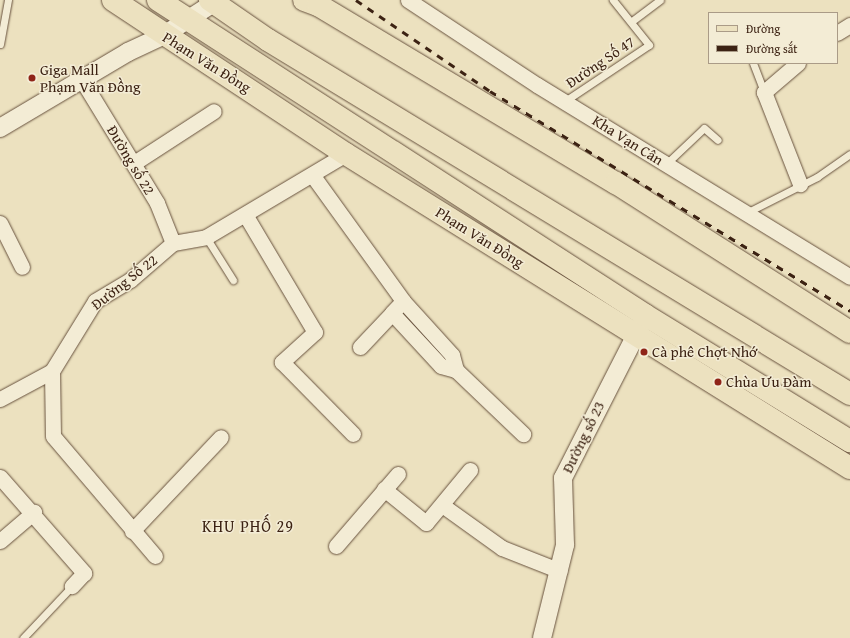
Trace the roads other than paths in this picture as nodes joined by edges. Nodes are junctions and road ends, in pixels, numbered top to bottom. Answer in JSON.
{"nodes":[{"id":1,"x":8,"y":0,"type":"edge"},
{"id":2,"x":113,"y":0,"type":"edge"},
{"id":3,"x":158,"y":0,"type":"edge"},
{"id":4,"x":408,"y":0,"type":"edge"},
{"id":5,"x":613,"y":0,"type":"edge"},
{"id":6,"x":660,"y":0,"type":"edge"},
{"id":7,"x":214,"y":1,"type":"edge"},
{"id":8,"x":311,"y":2,"type":"edge"},
{"id":9,"x":189,"y":21,"type":"junction"},
{"id":10,"x":632,"y":21,"type":"junction"},
{"id":11,"x":850,"y":25,"type":"edge"},
{"id":12,"x":838,"y":32,"type":"edge"},
{"id":13,"x":164,"y":36,"type":"junction"},
{"id":14,"x":0,"y":44,"type":"edge"},
{"id":15,"x":752,"y":64,"type":"edge"},
{"id":16,"x":797,"y":64,"type":"edge"},
{"id":17,"x":82,"y":80,"type":"junction"},
{"id":18,"x":764,"y":92,"type":"junction"},
{"id":19,"x":565,"y":101,"type":"junction"},
{"id":20,"x":214,"y":111,"type":"dead end"},
{"id":21,"x":0,"y":128,"type":"edge"},
{"id":22,"x":718,"y":140,"type":"dead end"},
{"id":23,"x":346,"y":154,"type":"junction"},
{"id":24,"x":850,"y":154,"type":"edge"},
{"id":25,"x":134,"y":163,"type":"junction"},
{"id":26,"x":666,"y":164,"type":"junction"},
{"id":27,"x":313,"y":176,"type":"junction"},
{"id":28,"x":800,"y":184,"type":"junction"},
{"id":29,"x":746,"y":214,"type":"junction"},
{"id":30,"x":246,"y":216,"type":"junction"},
{"id":31,"x":0,"y":222,"type":"edge"},
{"id":32,"x":206,"y":237,"type":"junction"},
{"id":33,"x":173,"y":243,"type":"junction"},
{"id":34,"x":22,"y":268,"type":"dead end"},
{"id":35,"x":850,"y":278,"type":"edge"},
{"id":36,"x":232,"y":280,"type":"dead end"},
{"id":37,"x":403,"y":301,"type":"junction"},
{"id":38,"x":392,"y":313,"type":"junction"},
{"id":39,"x":645,"y":315,"type":"junction"},
{"id":40,"x":850,"y":332,"type":"edge"},
{"id":41,"x":636,"y":336,"type":"junction"},
{"id":42,"x":360,"y":347,"type":"dead end"},
{"id":43,"x":456,"y":370,"type":"junction"},
{"id":44,"x":52,"y":371,"type":"junction"},
{"id":45,"x":850,"y":394,"type":"edge"},
{"id":46,"x":0,"y":399,"type":"edge"},
{"id":47,"x":353,"y":434,"type":"dead end"},
{"id":48,"x":523,"y":434,"type":"dead end"},
{"id":49,"x":221,"y":437,"type":"dead end"},
{"id":50,"x":850,"y":441,"type":"edge"},
{"id":51,"x":850,"y":468,"type":"edge"},
{"id":52,"x":470,"y":470,"type":"dead end"},
{"id":53,"x":398,"y":474,"type":"dead end"},
{"id":54,"x":0,"y":477,"type":"edge"},
{"id":55,"x":384,"y":489,"type":"junction"},
{"id":56,"x":442,"y":505,"type":"junction"},
{"id":57,"x":34,"y":512,"type":"junction"},
{"id":58,"x":132,"y":531,"type":"junction"},
{"id":59,"x":0,"y":541,"type":"edge"},
{"id":60,"x":336,"y":546,"type":"dead end"},
{"id":61,"x":155,"y":556,"type":"dead end"},
{"id":62,"x":560,"y":572,"type":"junction"},
{"id":63,"x":72,"y":586,"type":"joint"},
{"id":64,"x":23,"y":638,"type":"edge"},
{"id":65,"x":542,"y":638,"type":"edge"}],
"edges":[{"from":1,"to":14,"type":"lane"},
{"from":2,"to":13,"type":"main road","name":"Phạm Văn Đồng"},
{"from":3,"to":9,"type":"main road","name":"Phạm Văn Đồng"},
{"from":4,"to":19,"type":"street","name":"Kha Vạn Cân"},
{"from":5,"to":10,"type":"lane"},
{"from":6,"to":10,"type":"lane","name":"Đường Số 47"},
{"from":7,"to":9,"type":"street"},
{"from":7,"to":45,"type":"main road"},
{"from":8,"to":40,"type":"main road"},
{"from":9,"to":13,"type":"street"},
{"from":9,"to":39,"type":"main road","name":"Phạm Văn Đồng"},
{"from":10,"to":19,"type":"lane","name":"Đường Số 47"},
{"from":11,"to":12,"type":"street"},
{"from":13,"to":17,"type":"street"},
{"from":13,"to":23,"type":"main road","name":"Phạm Văn Đồng"},
{"from":15,"to":18,"type":"lane"},
{"from":16,"to":18,"type":"street"},
{"from":17,"to":21,"type":"street"},
{"from":17,"to":25,"type":"street","name":"Đường số 22"},
{"from":18,"to":28,"type":"street"},
{"from":19,"to":26,"type":"street","name":"Kha Vạn Cân"},
{"from":20,"to":25,"type":"street"},
{"from":22,"to":26,"type":"lane"},
{"from":23,"to":27,"type":"street"},
{"from":23,"to":41,"type":"main road","name":"Phạm Văn Đồng"},
{"from":24,"to":28,"type":"lane"},
{"from":25,"to":33,"type":"street","name":"Đường số 22"},
{"from":26,"to":29,"type":"street","name":"Kha Vạn Cân"},
{"from":27,"to":30,"type":"street"},
{"from":27,"to":37,"type":"street"},
{"from":28,"to":29,"type":"lane"},
{"from":29,"to":35,"type":"street","name":"Kha Vạn Cân"},
{"from":30,"to":32,"type":"street"},
{"from":30,"to":47,"type":"street"},
{"from":31,"to":34,"type":"street"},
{"from":32,"to":33,"type":"street"},
{"from":32,"to":36,"type":"lane"},
{"from":33,"to":44,"type":"street","name":"Đường Số 22"},
{"from":37,"to":38,"type":"street"},
{"from":37,"to":43,"type":"street"},
{"from":38,"to":42,"type":"street"},
{"from":38,"to":43,"type":"street"},
{"from":39,"to":41,"type":"street","name":"Đường số 23"},
{"from":39,"to":50,"type":"main road","name":"Phạm Văn Đồng"},
{"from":41,"to":51,"type":"main road","name":"Phạm Văn Đồng"},
{"from":41,"to":62,"type":"street","name":"Đường số 23"},
{"from":43,"to":48,"type":"street"},
{"from":44,"to":46,"type":"street"},
{"from":44,"to":58,"type":"street"},
{"from":49,"to":58,"type":"street"},
{"from":52,"to":56,"type":"street"},
{"from":53,"to":55,"type":"street"},
{"from":54,"to":57,"type":"street"},
{"from":55,"to":56,"type":"street"},
{"from":55,"to":60,"type":"street"},
{"from":56,"to":62,"type":"street"},
{"from":57,"to":59,"type":"street"},
{"from":57,"to":63,"type":"street"},
{"from":58,"to":61,"type":"street"},
{"from":62,"to":65,"type":"street","name":"Đường số 23"},
{"from":63,"to":64,"type":"lane"}]}
